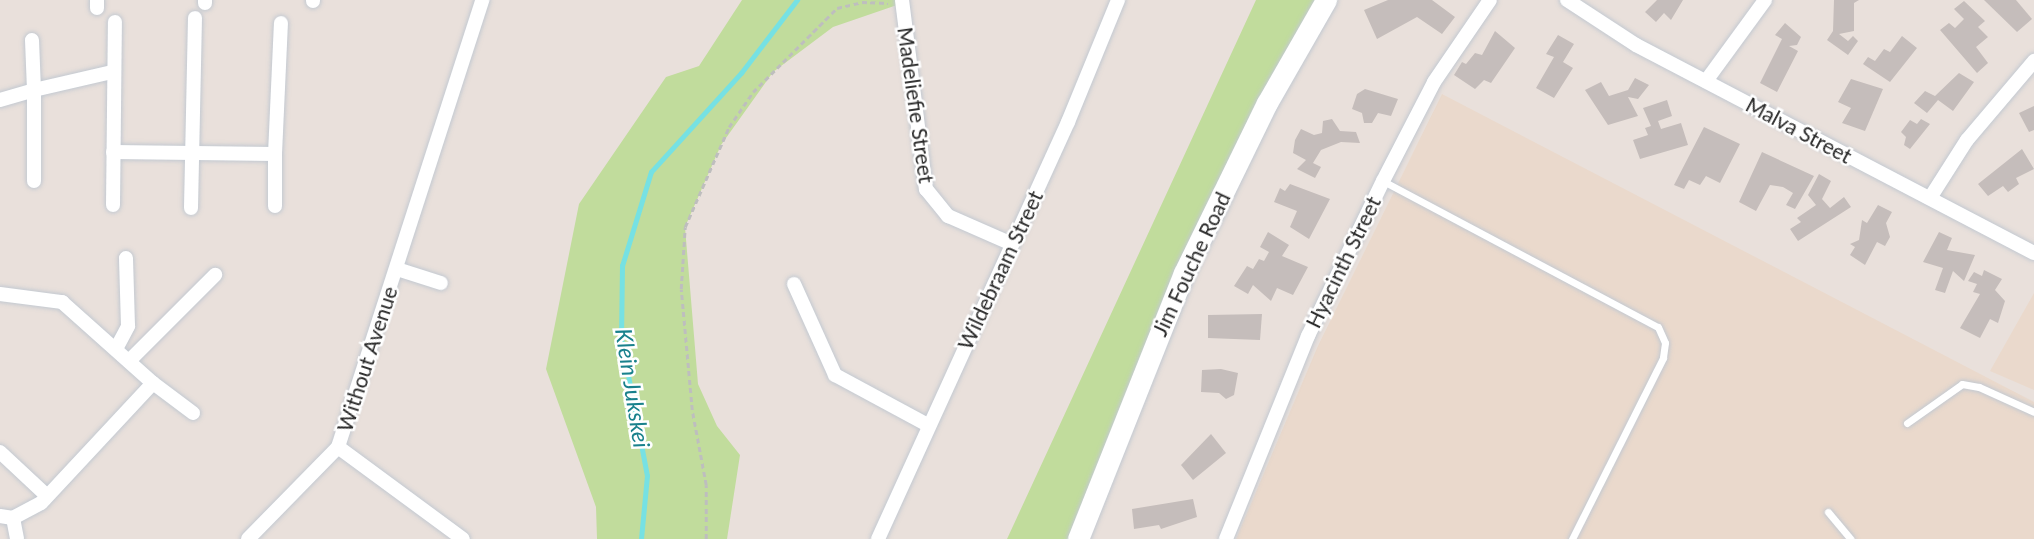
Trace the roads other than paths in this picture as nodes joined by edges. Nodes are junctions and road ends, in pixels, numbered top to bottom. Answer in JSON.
{"nodes":[{"id":1,"x":482,"y":0,"type":"edge"},
{"id":2,"x":1118,"y":0,"type":"edge"},
{"id":3,"x":1326,"y":0,"type":"edge"},
{"id":4,"x":1490,"y":0,"type":"edge"},
{"id":5,"x":1567,"y":0,"type":"edge"},
{"id":6,"x":1765,"y":0,"type":"edge"},
{"id":7,"x":902,"y":2,"type":"edge"},
{"id":8,"x":195,"y":18,"type":"dead end"},
{"id":9,"x":115,"y":22,"type":"dead end"},
{"id":10,"x":281,"y":23,"type":"dead end"},
{"id":11,"x":32,"y":40,"type":"dead end"},
{"id":12,"x":2034,"y":61,"type":"edge"},
{"id":13,"x":112,"y":72,"type":"junction"},
{"id":14,"x":1706,"y":81,"type":"junction"},
{"id":15,"x":34,"y":90,"type":"junction"},
{"id":16,"x":0,"y":100,"type":"edge"},
{"id":17,"x":113,"y":152,"type":"junction"},
{"id":18,"x":191,"y":153,"type":"junction"},
{"id":19,"x":275,"y":154,"type":"junction"},
{"id":20,"x":34,"y":181,"type":"dead end"},
{"id":21,"x":1383,"y":181,"type":"junction"},
{"id":22,"x":1930,"y":198,"type":"junction"},
{"id":23,"x":113,"y":205,"type":"dead end"},
{"id":24,"x":275,"y":206,"type":"dead end"},
{"id":25,"x":191,"y":208,"type":"dead end"},
{"id":26,"x":1012,"y":244,"type":"junction"},
{"id":27,"x":2034,"y":253,"type":"edge"},
{"id":28,"x":126,"y":258,"type":"dead end"},
{"id":29,"x":397,"y":269,"type":"junction"},
{"id":30,"x":215,"y":275,"type":"dead end"},
{"id":31,"x":441,"y":283,"type":"dead end"},
{"id":32,"x":793,"y":284,"type":"dead end"},
{"id":33,"x":0,"y":295,"type":"edge"},
{"id":34,"x":116,"y":349,"type":"junction"},
{"id":35,"x":130,"y":361,"type":"junction"},
{"id":36,"x":153,"y":383,"type":"junction"},
{"id":37,"x":2034,"y":412,"type":"edge"},
{"id":38,"x":193,"y":413,"type":"dead end"},
{"id":39,"x":1907,"y":423,"type":"dead end"},
{"id":40,"x":928,"y":425,"type":"junction"},
{"id":41,"x":338,"y":447,"type":"junction"},
{"id":42,"x":0,"y":452,"type":"edge"},
{"id":43,"x":47,"y":496,"type":"junction"},
{"id":44,"x":1828,"y":512,"type":"dead end"},
{"id":45,"x":6,"y":517,"type":"edge"},
{"id":46,"x":17,"y":539,"type":"edge"},
{"id":47,"x":248,"y":539,"type":"edge"},
{"id":48,"x":463,"y":539,"type":"edge"},
{"id":49,"x":878,"y":539,"type":"edge"},
{"id":50,"x":1077,"y":539,"type":"edge"},
{"id":51,"x":1226,"y":539,"type":"edge"},
{"id":52,"x":1572,"y":539,"type":"edge"},
{"id":53,"x":1851,"y":539,"type":"edge"}],
"edges":[{"from":1,"to":29,"type":"street","name":"Without Avenue"},
{"from":2,"to":26,"type":"street","name":"Wildebraam Street"},
{"from":3,"to":50,"type":"street","name":"Jim Fouche Road"},
{"from":4,"to":21,"type":"street","name":"Hyacinth Street"},
{"from":5,"to":14,"type":"street","name":"Malva Street"},
{"from":6,"to":14,"type":"street"},
{"from":7,"to":26,"type":"street","name":"Madeliefie Street"},
{"from":8,"to":18,"type":"street"},
{"from":9,"to":13,"type":"street"},
{"from":10,"to":19,"type":"street"},
{"from":11,"to":15,"type":"street"},
{"from":12,"to":22,"type":"street"},
{"from":13,"to":15,"type":"street"},
{"from":13,"to":17,"type":"street"},
{"from":14,"to":22,"type":"street","name":"Malva Street"},
{"from":15,"to":16,"type":"street"},
{"from":15,"to":20,"type":"street"},
{"from":17,"to":18,"type":"street"},
{"from":17,"to":23,"type":"street"},
{"from":18,"to":19,"type":"street"},
{"from":18,"to":25,"type":"street"},
{"from":19,"to":24,"type":"street"},
{"from":21,"to":51,"type":"street","name":"Hyacinth Street"},
{"from":21,"to":52,"type":"lane"},
{"from":22,"to":27,"type":"street","name":"Malva Street"},
{"from":26,"to":40,"type":"street","name":"Wildebraam Street"},
{"from":28,"to":34,"type":"street"},
{"from":29,"to":31,"type":"street","name":"Without Avenue"},
{"from":29,"to":41,"type":"street","name":"Without Avenue"},
{"from":30,"to":35,"type":"street"},
{"from":32,"to":40,"type":"street"},
{"from":33,"to":34,"type":"street"},
{"from":34,"to":35,"type":"street"},
{"from":35,"to":36,"type":"street"},
{"from":36,"to":38,"type":"street"},
{"from":36,"to":43,"type":"street"},
{"from":37,"to":39,"type":"lane"},
{"from":40,"to":49,"type":"street","name":"Wildebraam Street"},
{"from":41,"to":47,"type":"street","name":"Without Avenue"},
{"from":41,"to":48,"type":"street"},
{"from":42,"to":43,"type":"street"},
{"from":43,"to":45,"type":"street"},
{"from":44,"to":53,"type":"lane"},
{"from":45,"to":46,"type":"street"}]}
